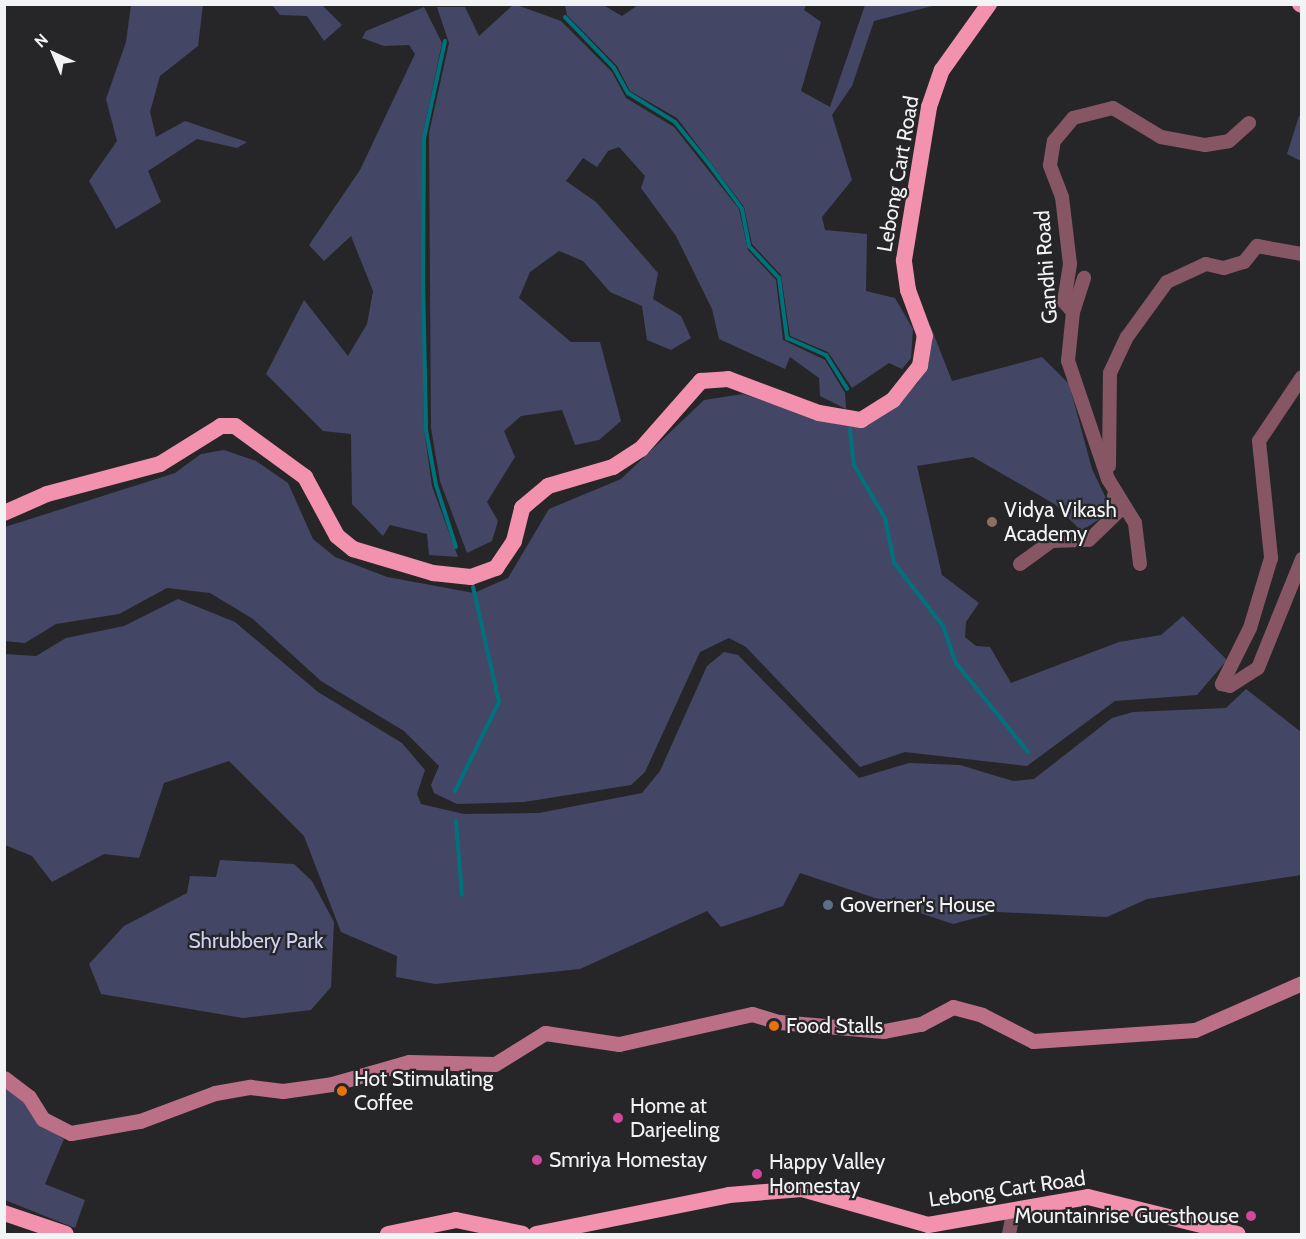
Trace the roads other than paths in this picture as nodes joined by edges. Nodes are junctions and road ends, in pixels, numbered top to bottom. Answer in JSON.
{"nodes":[{"id":1,"x":989,"y":4,"type":"edge"},
{"id":2,"x":1249,"y":123,"type":"dead end"},
{"id":3,"x":1302,"y":254,"type":"edge"},
{"id":4,"x":1084,"y":278,"type":"dead end"},
{"id":5,"x":1073,"y":312,"type":"junction"},
{"id":6,"x":1302,"y":377,"type":"edge"},
{"id":7,"x":1108,"y":479,"type":"junction"},
{"id":8,"x":4,"y":513,"type":"edge"},
{"id":9,"x":1302,"y":559,"type":"edge"},
{"id":10,"x":1020,"y":564,"type":"dead end"},
{"id":11,"x":1140,"y":564,"type":"dead end"},
{"id":12,"x":1302,"y":983,"type":"edge"},
{"id":13,"x":4,"y":1078,"type":"edge"},
{"id":14,"x":1021,"y":1210,"type":"junction"},
{"id":15,"x":4,"y":1212,"type":"edge"},
{"id":16,"x":66,"y":1234,"type":"edge"},
{"id":17,"x":388,"y":1234,"type":"edge"},
{"id":18,"x":523,"y":1234,"type":"edge"},
{"id":19,"x":536,"y":1234,"type":"edge"},
{"id":20,"x":1009,"y":1234,"type":"edge"},
{"id":21,"x":1237,"y":1234,"type":"edge"}],
"edges":[{"from":1,"to":8,"type":"highway","name":"Lebong Cart Road"},
{"from":2,"to":5,"type":"street","name":"Gandhi Road"},
{"from":3,"to":7,"type":"street"},
{"from":4,"to":5,"type":"street"},
{"from":5,"to":7,"type":"street","name":"Gandhi Road"},
{"from":6,"to":9,"type":"street"},
{"from":7,"to":10,"type":"street"},
{"from":7,"to":11,"type":"street","name":"Gandhi Road"},
{"from":12,"to":13,"type":"main road"},
{"from":14,"to":19,"type":"highway","name":"Lebong Cart Road"},
{"from":14,"to":20,"type":"street"},
{"from":14,"to":21,"type":"highway","name":"Lebong Cart Road"},
{"from":15,"to":16,"type":"highway"},
{"from":17,"to":18,"type":"highway"}]}
